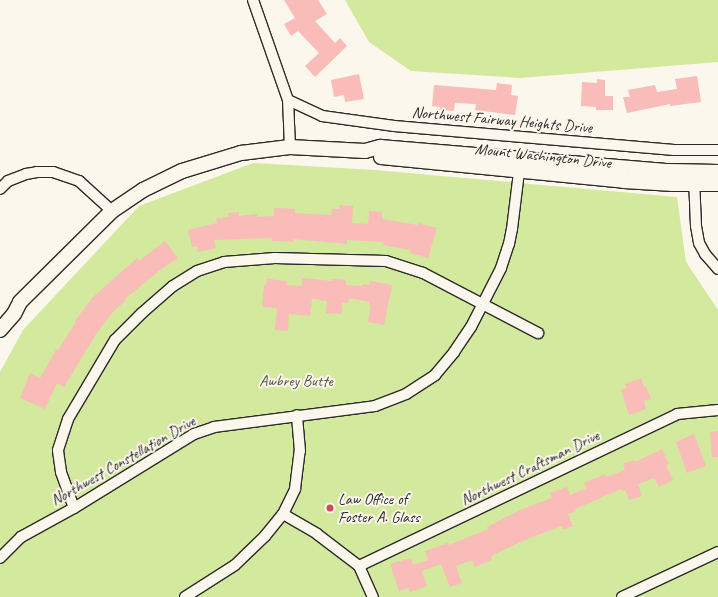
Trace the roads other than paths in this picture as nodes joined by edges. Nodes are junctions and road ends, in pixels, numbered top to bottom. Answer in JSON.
{"nodes":[{"id":1,"x":253,"y":0,"type":"edge"},
{"id":2,"x":288,"y":100,"type":"junction"},
{"id":3,"x":290,"y":147,"type":"junction"},
{"id":4,"x":718,"y":150,"type":"edge"},
{"id":5,"x":520,"y":165,"type":"junction"},
{"id":6,"x":718,"y":172,"type":"edge"},
{"id":7,"x":694,"y":178,"type":"junction"},
{"id":8,"x":718,"y":184,"type":"edge"},
{"id":9,"x":0,"y":189,"type":"edge"},
{"id":10,"x":112,"y":211,"type":"junction"},
{"id":11,"x":718,"y":269,"type":"edge"},
{"id":12,"x":20,"y":302,"type":"junction"},
{"id":13,"x":482,"y":304,"type":"junction"},
{"id":14,"x":0,"y":317,"type":"edge"},
{"id":15,"x":0,"y":330,"type":"edge"},
{"id":16,"x":538,"y":333,"type":"dead end"},
{"id":17,"x":718,"y":410,"type":"edge"},
{"id":18,"x":297,"y":415,"type":"junction"},
{"id":19,"x":74,"y":508,"type":"junction"},
{"id":20,"x":283,"y":514,"type":"junction"},
{"id":21,"x":718,"y":552,"type":"edge"},
{"id":22,"x":0,"y":558,"type":"edge"},
{"id":23,"x":359,"y":566,"type":"junction"},
{"id":24,"x":185,"y":597,"type":"edge"},
{"id":25,"x":373,"y":597,"type":"edge"},
{"id":26,"x":622,"y":597,"type":"edge"}],
"edges":[{"from":1,"to":2,"type":"street"},
{"from":2,"to":3,"type":"street"},
{"from":2,"to":4,"type":"street","name":"Northwest Fairway Heights Drive"},
{"from":3,"to":5,"type":"main road","name":"Mount Washington Drive"},
{"from":3,"to":10,"type":"main road","name":"Mount Washington Drive"},
{"from":5,"to":7,"type":"main road","name":"Mount Washington Drive"},
{"from":5,"to":13,"type":"street","name":"Northwest Constellation Drive"},
{"from":6,"to":7,"type":"main road","name":"Mount Washington Drive"},
{"from":7,"to":8,"type":"main road","name":"Mount Washington Drive"},
{"from":7,"to":11,"type":"street"},
{"from":9,"to":10,"type":"street"},
{"from":10,"to":12,"type":"main road","name":"Mount Washington Drive"},
{"from":12,"to":14,"type":"main road","name":"Mount Washington Drive"},
{"from":12,"to":15,"type":"main road","name":"Mount Washington Drive"},
{"from":13,"to":16,"type":"street"},
{"from":13,"to":18,"type":"street","name":"Northwest Constellation Drive"},
{"from":13,"to":19,"type":"street"},
{"from":17,"to":23,"type":"street","name":"Northwest Craftsman Drive"},
{"from":18,"to":19,"type":"street","name":"Northwest Constellation Drive"},
{"from":18,"to":20,"type":"street"},
{"from":19,"to":22,"type":"street","name":"Northwest Constellation Drive"},
{"from":20,"to":23,"type":"street"},
{"from":20,"to":24,"type":"street"},
{"from":21,"to":26,"type":"street"},
{"from":23,"to":25,"type":"street"}]}
